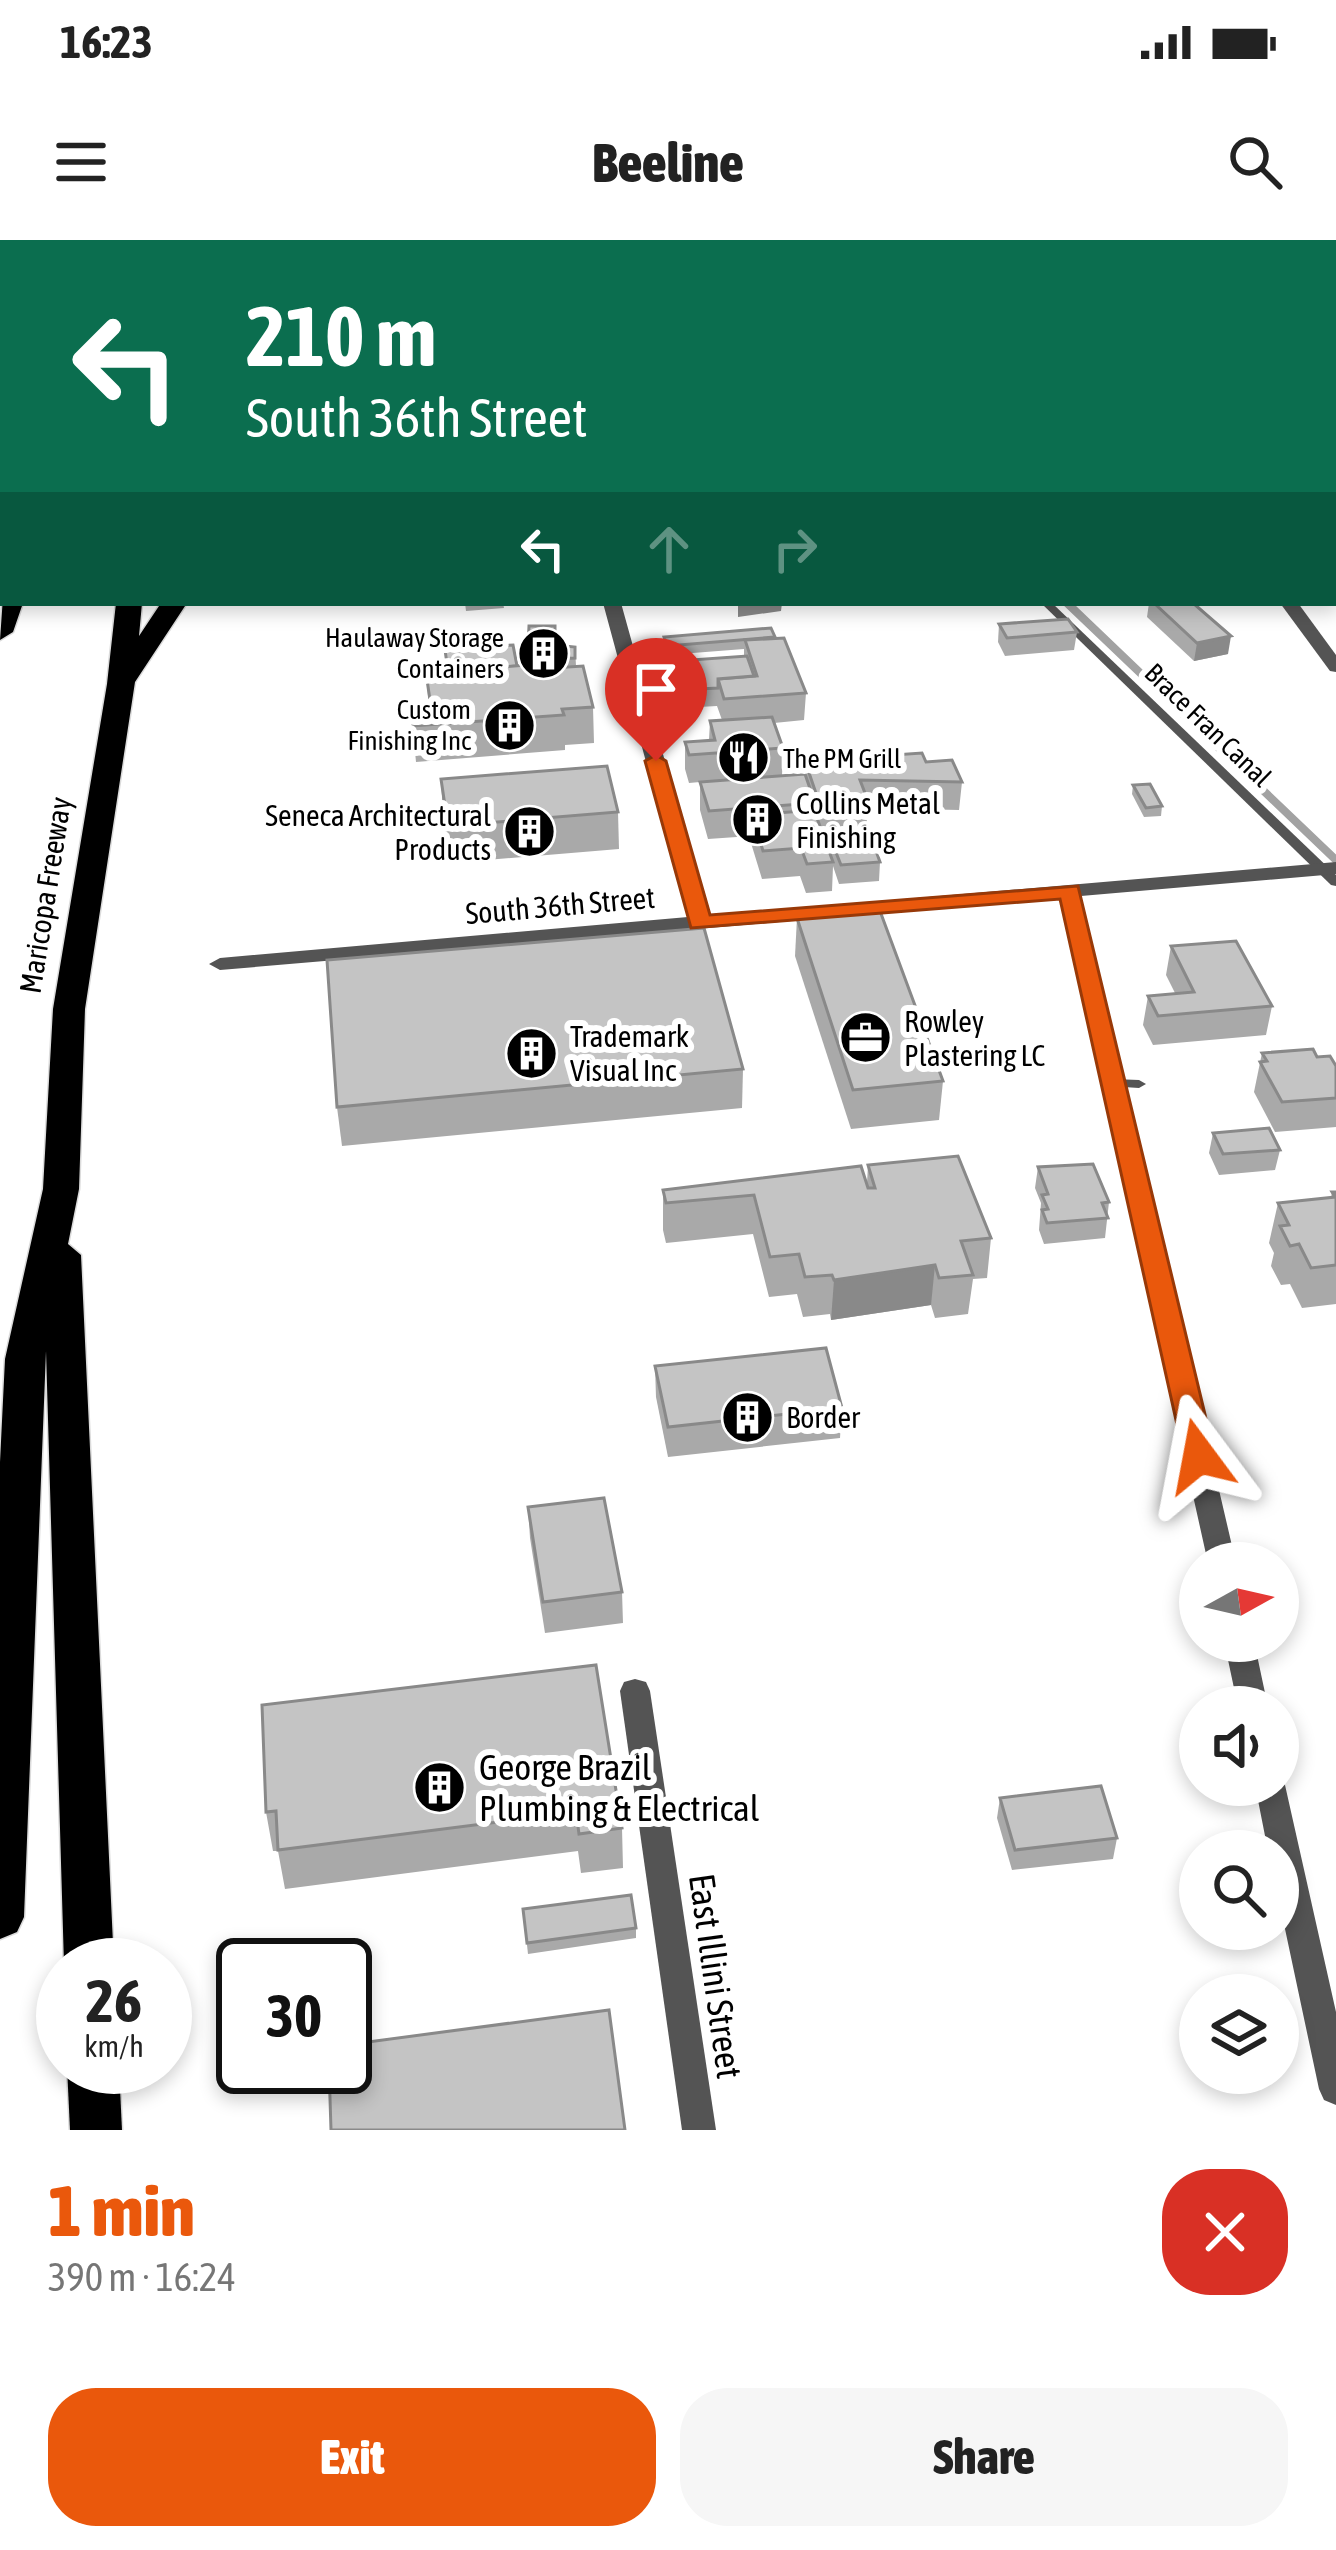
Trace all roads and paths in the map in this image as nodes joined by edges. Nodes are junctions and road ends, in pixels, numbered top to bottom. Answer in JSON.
{"nodes":[{"id":1,"x":129,"y":606,"type":"edge"},
{"id":2,"x":172,"y":606,"type":"edge"},
{"id":3,"x":613,"y":606,"type":"edge"},
{"id":4,"x":1049,"y":606,"type":"edge"},
{"id":5,"x":1291,"y":606,"type":"edge"},
{"id":6,"x":1336,"y":667,"type":"edge"},
{"id":7,"x":121,"y":684,"type":"junction"},
{"id":8,"x":1330,"y":872,"type":"edge"},
{"id":9,"x":1070,"y":891,"type":"junction"},
{"id":10,"x":700,"y":923,"type":"junction"},
{"id":11,"x":220,"y":964,"type":"dead end"},
{"id":12,"x":61,"y":1189,"type":"junction"},
{"id":13,"x":1218,"y":1542,"type":"edge"},
{"id":14,"x":635,"y":1691,"type":"dead end"},
{"id":15,"x":1275,"y":1806,"type":"edge"},
{"id":16,"x":0,"y":1917,"type":"edge"},
{"id":17,"x":88,"y":1938,"type":"edge"},
{"id":18,"x":1336,"y":2089,"type":"edge"},
{"id":19,"x":94,"y":2094,"type":"edge"},
{"id":20,"x":96,"y":2130,"type":"edge"},
{"id":21,"x":699,"y":2130,"type":"edge"}],
"edges":[{"from":1,"to":7,"type":"highway","name":"Maricopa Freeway"},
{"from":2,"to":7,"type":"highway"},
{"from":3,"to":10,"type":"street"},
{"from":4,"to":8,"type":"lane","name":"Brace Fran Canal"},
{"from":5,"to":6,"type":"street"},
{"from":7,"to":12,"type":"highway","name":"Maricopa Freeway"},
{"from":8,"to":9,"type":"street","name":"South 36th Street"},
{"from":9,"to":10,"type":"street","name":"South 36th Street"},
{"from":9,"to":13,"type":"street"},
{"from":10,"to":11,"type":"street","name":"South 36th Street"},
{"from":12,"to":16,"type":"highway","name":"Maricopa Freeway"},
{"from":12,"to":17,"type":"highway"},
{"from":14,"to":21,"type":"street","name":"East Illini Street"},
{"from":15,"to":18,"type":"street"},
{"from":19,"to":20,"type":"highway"}]}
